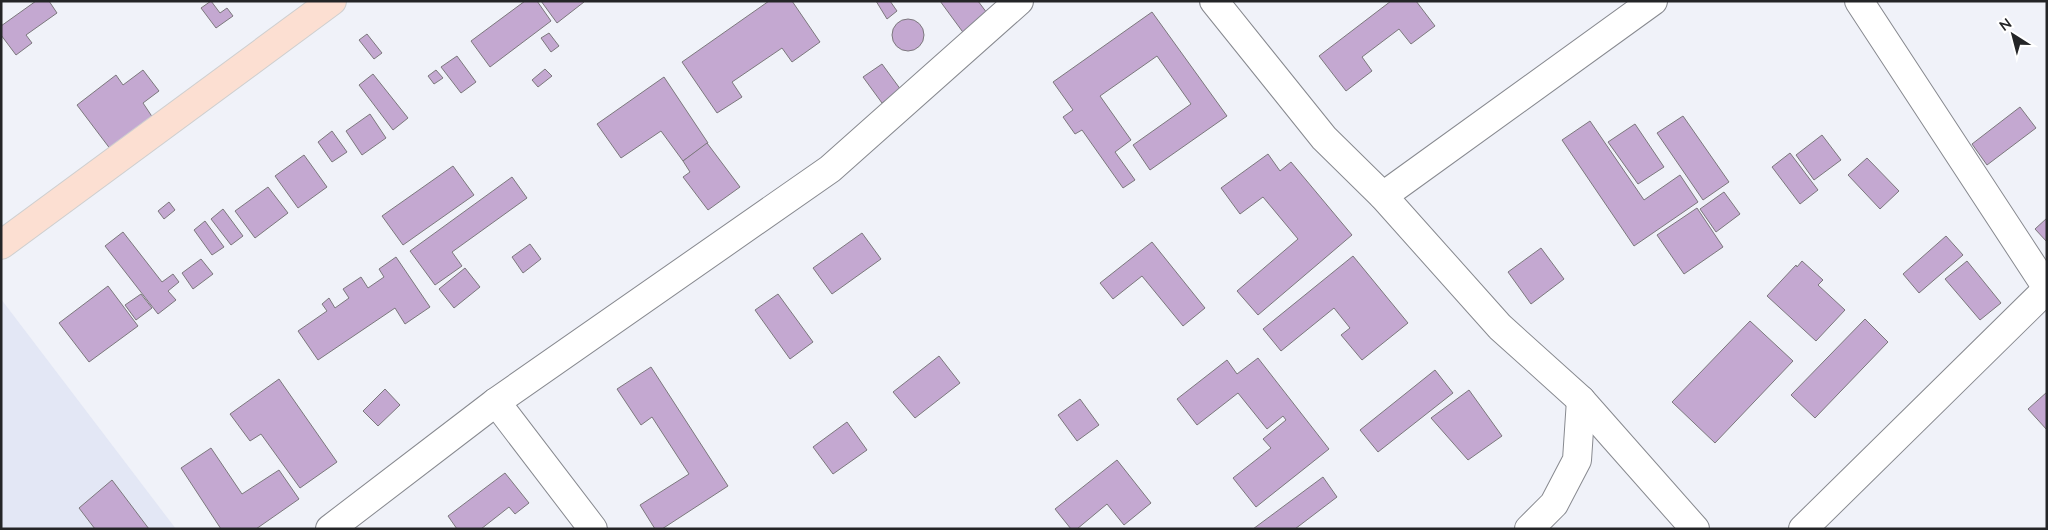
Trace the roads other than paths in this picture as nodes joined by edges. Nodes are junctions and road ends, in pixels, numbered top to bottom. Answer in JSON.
{"nodes":[{"id":1,"x":332,"y":1,"type":"edge"},
{"id":2,"x":1019,"y":1,"type":"edge"},
{"id":3,"x":1214,"y":1,"type":"edge"},
{"id":4,"x":1653,"y":1,"type":"edge"},
{"id":5,"x":1859,"y":1,"type":"edge"},
{"id":6,"x":1384,"y":196,"type":"junction"},
{"id":7,"x":1,"y":245,"type":"edge"},
{"id":8,"x":2047,"y":288,"type":"edge"},
{"id":9,"x":1581,"y":400,"type":"junction"},
{"id":10,"x":496,"y":402,"type":"junction"},
{"id":11,"x":330,"y":529,"type":"edge"},
{"id":12,"x":593,"y":529,"type":"edge"},
{"id":13,"x":1529,"y":529,"type":"edge"},
{"id":14,"x":1695,"y":529,"type":"edge"},
{"id":15,"x":1803,"y":529,"type":"edge"}],
"edges":[{"from":1,"to":7,"type":"main road"},
{"from":2,"to":10,"type":"street"},
{"from":3,"to":6,"type":"street"},
{"from":4,"to":6,"type":"street"},
{"from":5,"to":8,"type":"street"},
{"from":6,"to":9,"type":"street"},
{"from":8,"to":15,"type":"street"},
{"from":9,"to":13,"type":"street"},
{"from":9,"to":14,"type":"street"},
{"from":10,"to":11,"type":"street"},
{"from":10,"to":12,"type":"street"}]}
